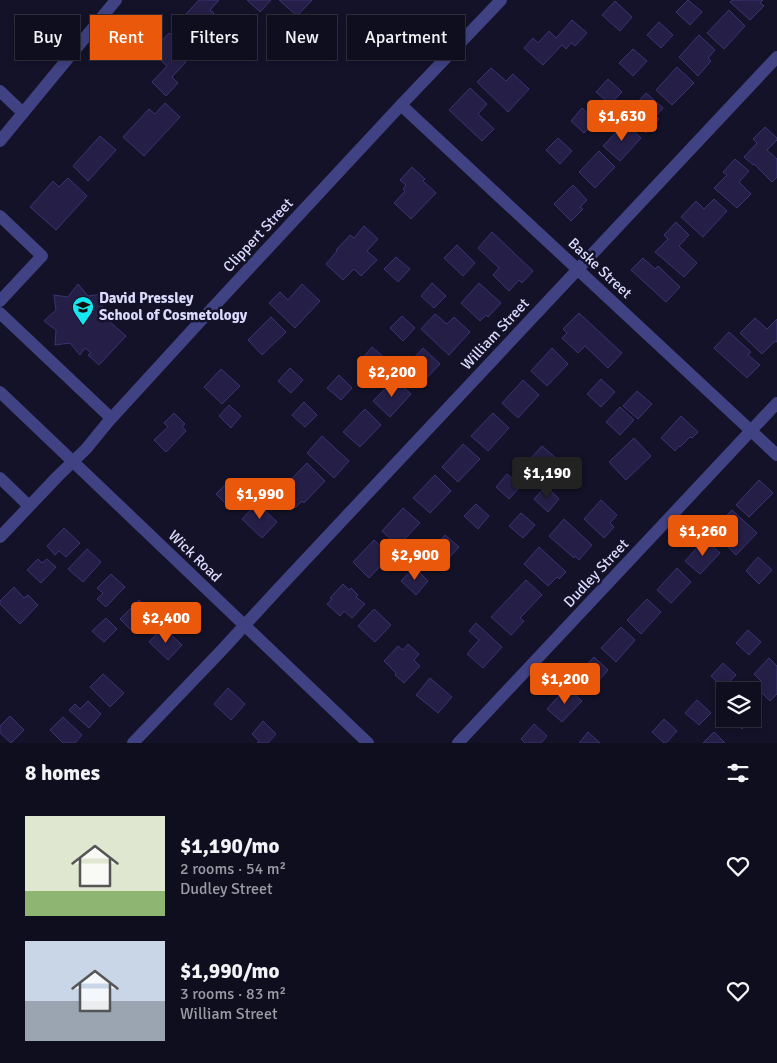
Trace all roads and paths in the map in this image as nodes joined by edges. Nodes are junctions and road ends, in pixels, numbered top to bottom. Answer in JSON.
{"nodes":[{"id":1,"x":116,"y":0,"type":"edge"},
{"id":2,"x":501,"y":0,"type":"edge"},
{"id":3,"x":777,"y":57,"type":"edge"},
{"id":4,"x":0,"y":91,"type":"edge"},
{"id":5,"x":401,"y":105,"type":"junction"},
{"id":6,"x":23,"y":113,"type":"junction"},
{"id":7,"x":0,"y":141,"type":"edge"},
{"id":8,"x":3,"y":223,"type":"edge"},
{"id":9,"x":578,"y":269,"type":"junction"},
{"id":10,"x":0,"y":301,"type":"edge"},
{"id":11,"x":0,"y":313,"type":"edge"},
{"id":12,"x":0,"y":392,"type":"edge"},
{"id":13,"x":777,"y":402,"type":"edge"},
{"id":14,"x":111,"y":418,"type":"junction"},
{"id":15,"x":751,"y":430,"type":"junction"},
{"id":16,"x":777,"y":455,"type":"edge"},
{"id":17,"x":74,"y":462,"type":"junction"},
{"id":18,"x":0,"y":478,"type":"edge"},
{"id":19,"x":29,"y":506,"type":"junction"},
{"id":20,"x":0,"y":537,"type":"edge"},
{"id":21,"x":244,"y":625,"type":"junction"},
{"id":22,"x":134,"y":743,"type":"edge"},
{"id":23,"x":368,"y":743,"type":"edge"},
{"id":24,"x":458,"y":743,"type":"edge"}],
"edges":[{"from":1,"to":6,"type":"street"},
{"from":2,"to":5,"type":"street","name":"Clippert Street"},
{"from":3,"to":9,"type":"street","name":"William Street"},
{"from":4,"to":6,"type":"street"},
{"from":5,"to":9,"type":"street","name":"Baske Street"},
{"from":5,"to":14,"type":"street","name":"Clippert Street"},
{"from":6,"to":7,"type":"street"},
{"from":8,"to":10,"type":"street"},
{"from":9,"to":15,"type":"street","name":"Baske Street"},
{"from":9,"to":21,"type":"street","name":"William Street"},
{"from":11,"to":14,"type":"street"},
{"from":12,"to":17,"type":"street","name":"Wick Road"},
{"from":13,"to":15,"type":"street","name":"Dudley Street"},
{"from":14,"to":17,"type":"street","name":"Clippert Street"},
{"from":15,"to":16,"type":"street","name":"Baske Street"},
{"from":15,"to":24,"type":"street","name":"Dudley Street"},
{"from":17,"to":19,"type":"street","name":"Clippert Street"},
{"from":17,"to":21,"type":"street","name":"Wick Road"},
{"from":18,"to":19,"type":"street"},
{"from":19,"to":20,"type":"street","name":"Clippert Street"},
{"from":21,"to":22,"type":"street","name":"William Street"},
{"from":21,"to":23,"type":"street","name":"Wick Road"}]}
